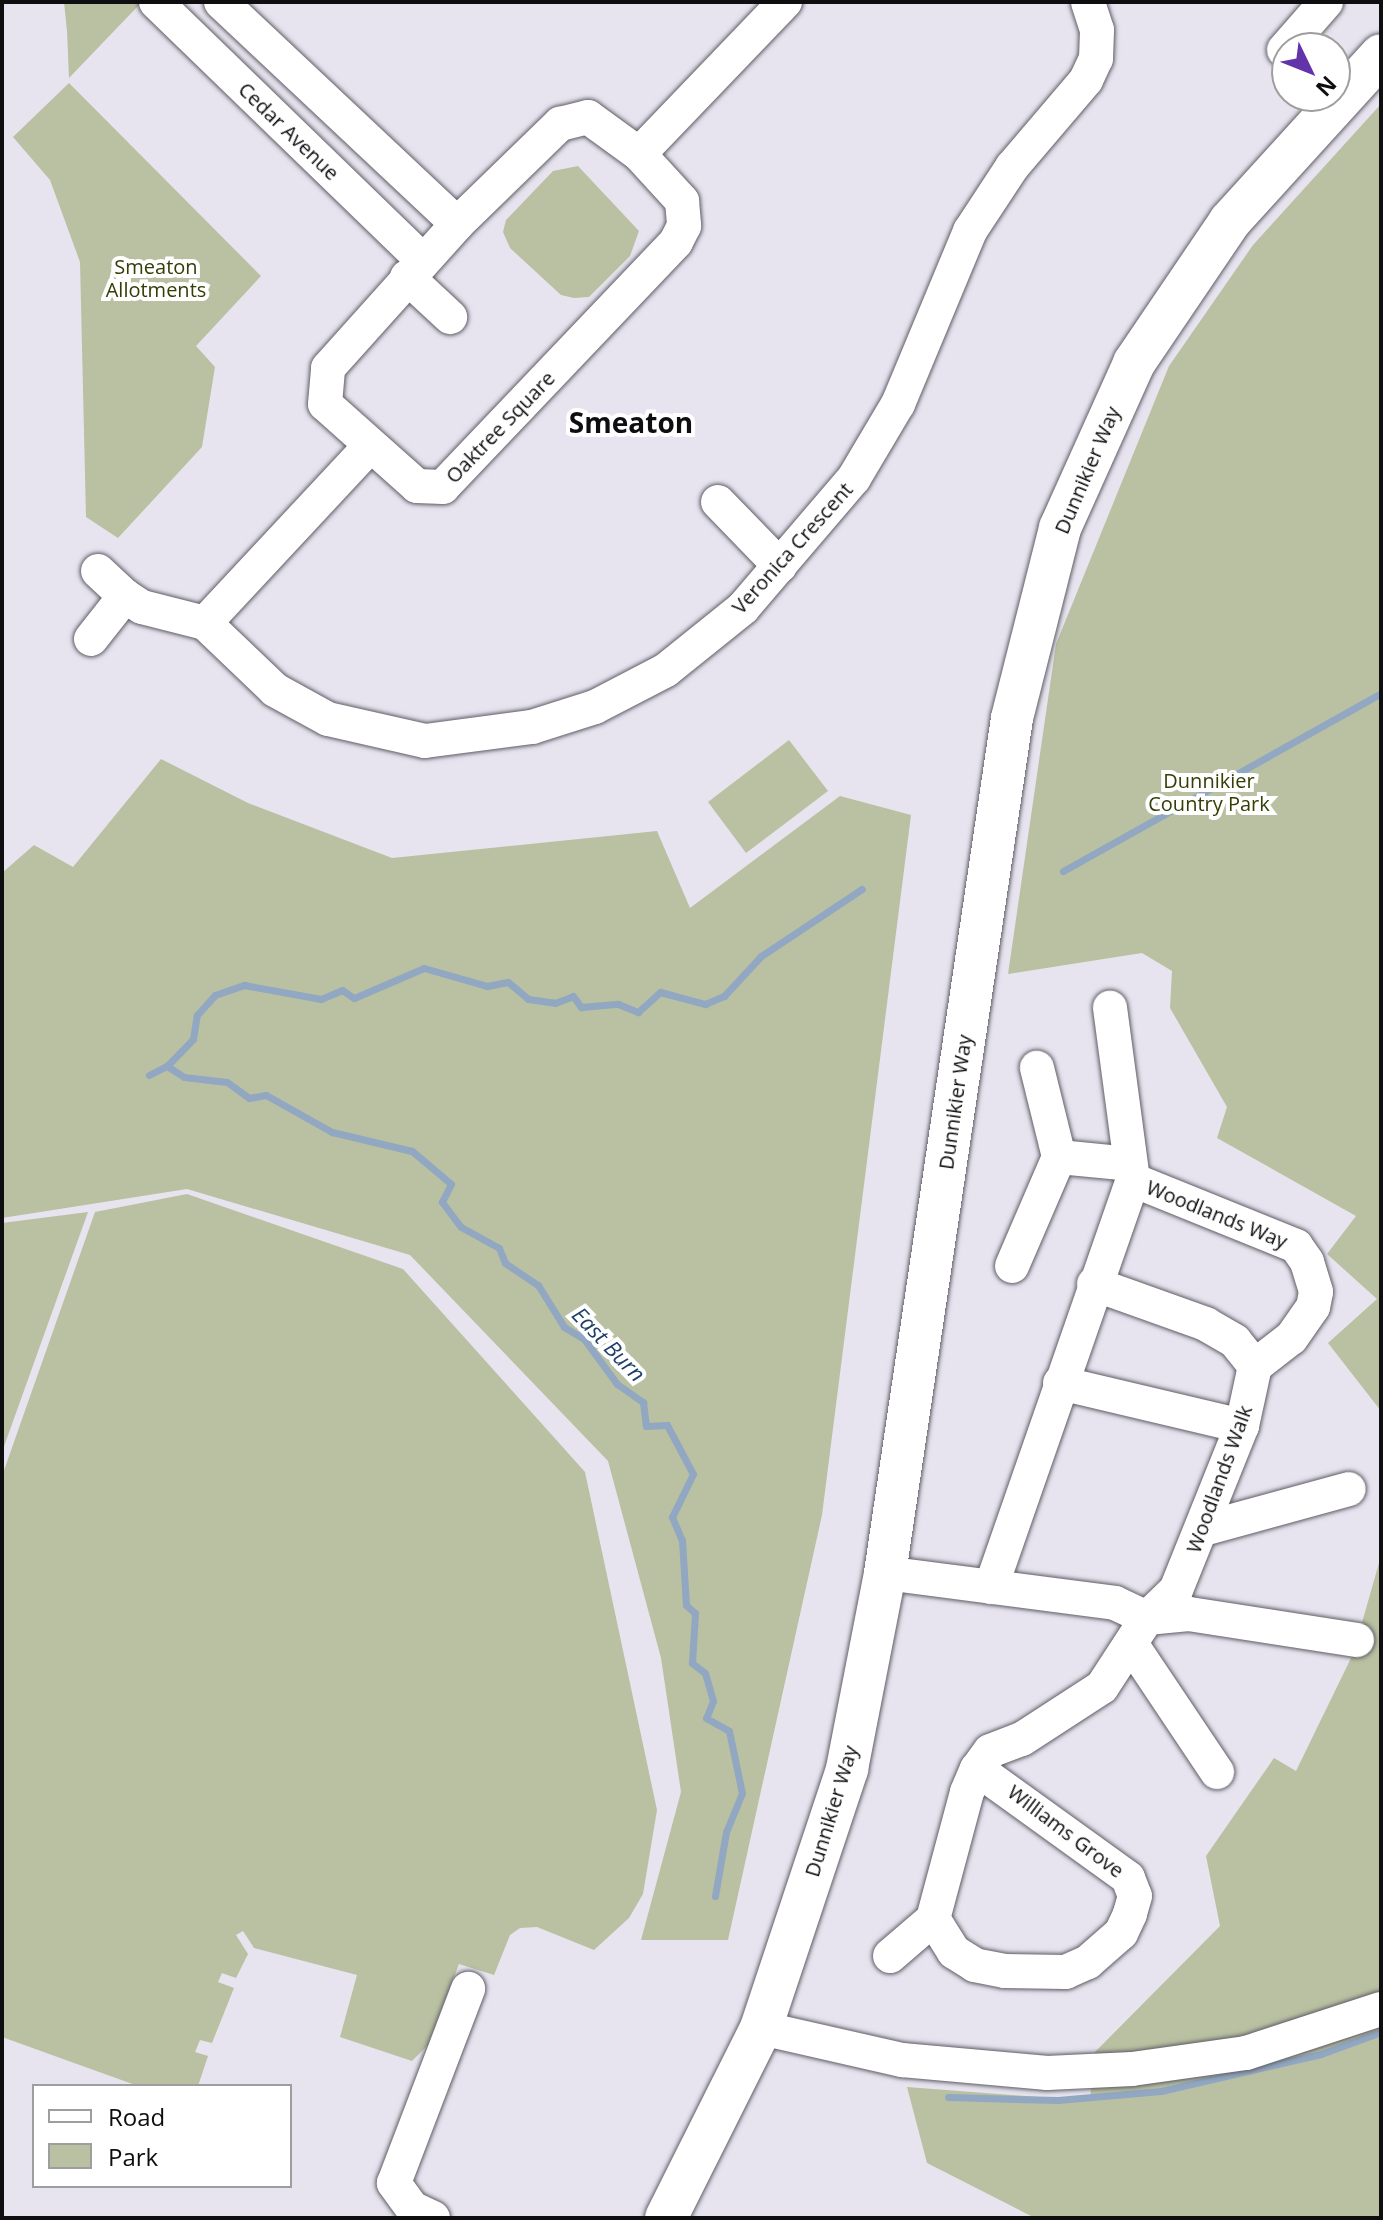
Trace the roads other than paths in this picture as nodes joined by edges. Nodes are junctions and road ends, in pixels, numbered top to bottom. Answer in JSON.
{"nodes":[{"id":1,"x":156,"y":2,"type":"edge"},
{"id":2,"x":221,"y":2,"type":"edge"},
{"id":3,"x":785,"y":2,"type":"edge"},
{"id":4,"x":1088,"y":2,"type":"edge"},
{"id":5,"x":1326,"y":2,"type":"edge"},
{"id":6,"x":1300,"y":32,"type":"edge"},
{"id":7,"x":1381,"y":55,"type":"edge"},
{"id":8,"x":639,"y":154,"type":"junction"},
{"id":9,"x":457,"y":224,"type":"junction"},
{"id":10,"x":415,"y":269,"type":"junction"},
{"id":11,"x":450,"y":317,"type":"dead end"},
{"id":12,"x":370,"y":446,"type":"junction"},
{"id":13,"x":718,"y":502,"type":"dead end"},
{"id":14,"x":780,"y":566,"type":"junction"},
{"id":15,"x":98,"y":571,"type":"dead end"},
{"id":16,"x":125,"y":596,"type":"junction"},
{"id":17,"x":205,"y":623,"type":"junction"},
{"id":18,"x":91,"y":639,"type":"dead end"},
{"id":19,"x":1110,"y":1008,"type":"dead end"},
{"id":20,"x":1037,"y":1068,"type":"dead end"},
{"id":21,"x":1059,"y":1157,"type":"junction"},
{"id":22,"x":1132,"y":1172,"type":"junction"},
{"id":23,"x":1012,"y":1266,"type":"dead end"},
{"id":24,"x":1094,"y":1284,"type":"junction"},
{"id":25,"x":1255,"y":1366,"type":"junction"},
{"id":26,"x":1060,"y":1383,"type":"junction"},
{"id":27,"x":1242,"y":1426,"type":"junction"},
{"id":28,"x":1349,"y":1489,"type":"dead end"},
{"id":29,"x":1203,"y":1529,"type":"junction"},
{"id":30,"x":885,"y":1573,"type":"junction"},
{"id":31,"x":991,"y":1587,"type":"junction"},
{"id":32,"x":1139,"y":1631,"type":"junction"},
{"id":33,"x":1357,"y":1640,"type":"dead end"},
{"id":34,"x":977,"y":1769,"type":"junction"},
{"id":35,"x":1217,"y":1772,"type":"dead end"},
{"id":36,"x":933,"y":1919,"type":"junction"},
{"id":37,"x":890,"y":1956,"type":"dead end"},
{"id":38,"x":468,"y":1989,"type":"dead end"},
{"id":39,"x":1381,"y":2009,"type":"edge"},
{"id":40,"x":761,"y":2028,"type":"junction"},
{"id":41,"x":433,"y":2218,"type":"edge"},
{"id":42,"x":666,"y":2218,"type":"edge"}],
"edges":[{"from":1,"to":10,"type":"street","name":"Cedar Avenue"},
{"from":2,"to":9,"type":"street"},
{"from":3,"to":8,"type":"street"},
{"from":4,"to":14,"type":"street","name":"Veronica Crescent"},
{"from":5,"to":6,"type":"street"},
{"from":7,"to":30,"type":"main road","name":"Dunnikier Way"},
{"from":8,"to":9,"type":"street","name":"Oaktree Square"},
{"from":8,"to":12,"type":"street","name":"Oaktree Square"},
{"from":9,"to":10,"type":"street","name":"Oaktree Square"},
{"from":10,"to":11,"type":"street","name":"Cedar Avenue"},
{"from":10,"to":12,"type":"street","name":"Oaktree Square"},
{"from":12,"to":17,"type":"street"},
{"from":13,"to":14,"type":"street"},
{"from":14,"to":17,"type":"street","name":"Veronica Crescent"},
{"from":15,"to":16,"type":"street"},
{"from":16,"to":17,"type":"street"},
{"from":16,"to":18,"type":"street"},
{"from":19,"to":22,"type":"street"},
{"from":20,"to":21,"type":"street"},
{"from":21,"to":22,"type":"street","name":"Woodlands Way"},
{"from":21,"to":23,"type":"street"},
{"from":22,"to":24,"type":"street"},
{"from":22,"to":25,"type":"street","name":"Woodlands Way"},
{"from":24,"to":25,"type":"street"},
{"from":24,"to":26,"type":"street"},
{"from":25,"to":27,"type":"street","name":"Woodlands Walk"},
{"from":26,"to":27,"type":"street"},
{"from":26,"to":31,"type":"street"},
{"from":27,"to":29,"type":"street","name":"Woodlands Walk"},
{"from":28,"to":29,"type":"street"},
{"from":29,"to":32,"type":"street","name":"Woodlands Walk"},
{"from":30,"to":31,"type":"street"},
{"from":30,"to":40,"type":"main road","name":"Dunnikier Way"},
{"from":31,"to":32,"type":"street"},
{"from":32,"to":33,"type":"street"},
{"from":32,"to":34,"type":"street","name":"Woodlands Walk"},
{"from":32,"to":35,"type":"street"},
{"from":34,"to":36,"type":"street"},
{"from":34,"to":36,"type":"street","name":"Williams Grove"},
{"from":36,"to":37,"type":"street"},
{"from":38,"to":41,"type":"street"},
{"from":39,"to":40,"type":"street"},
{"from":40,"to":42,"type":"main road","name":"Dunnikier Way"}]}
